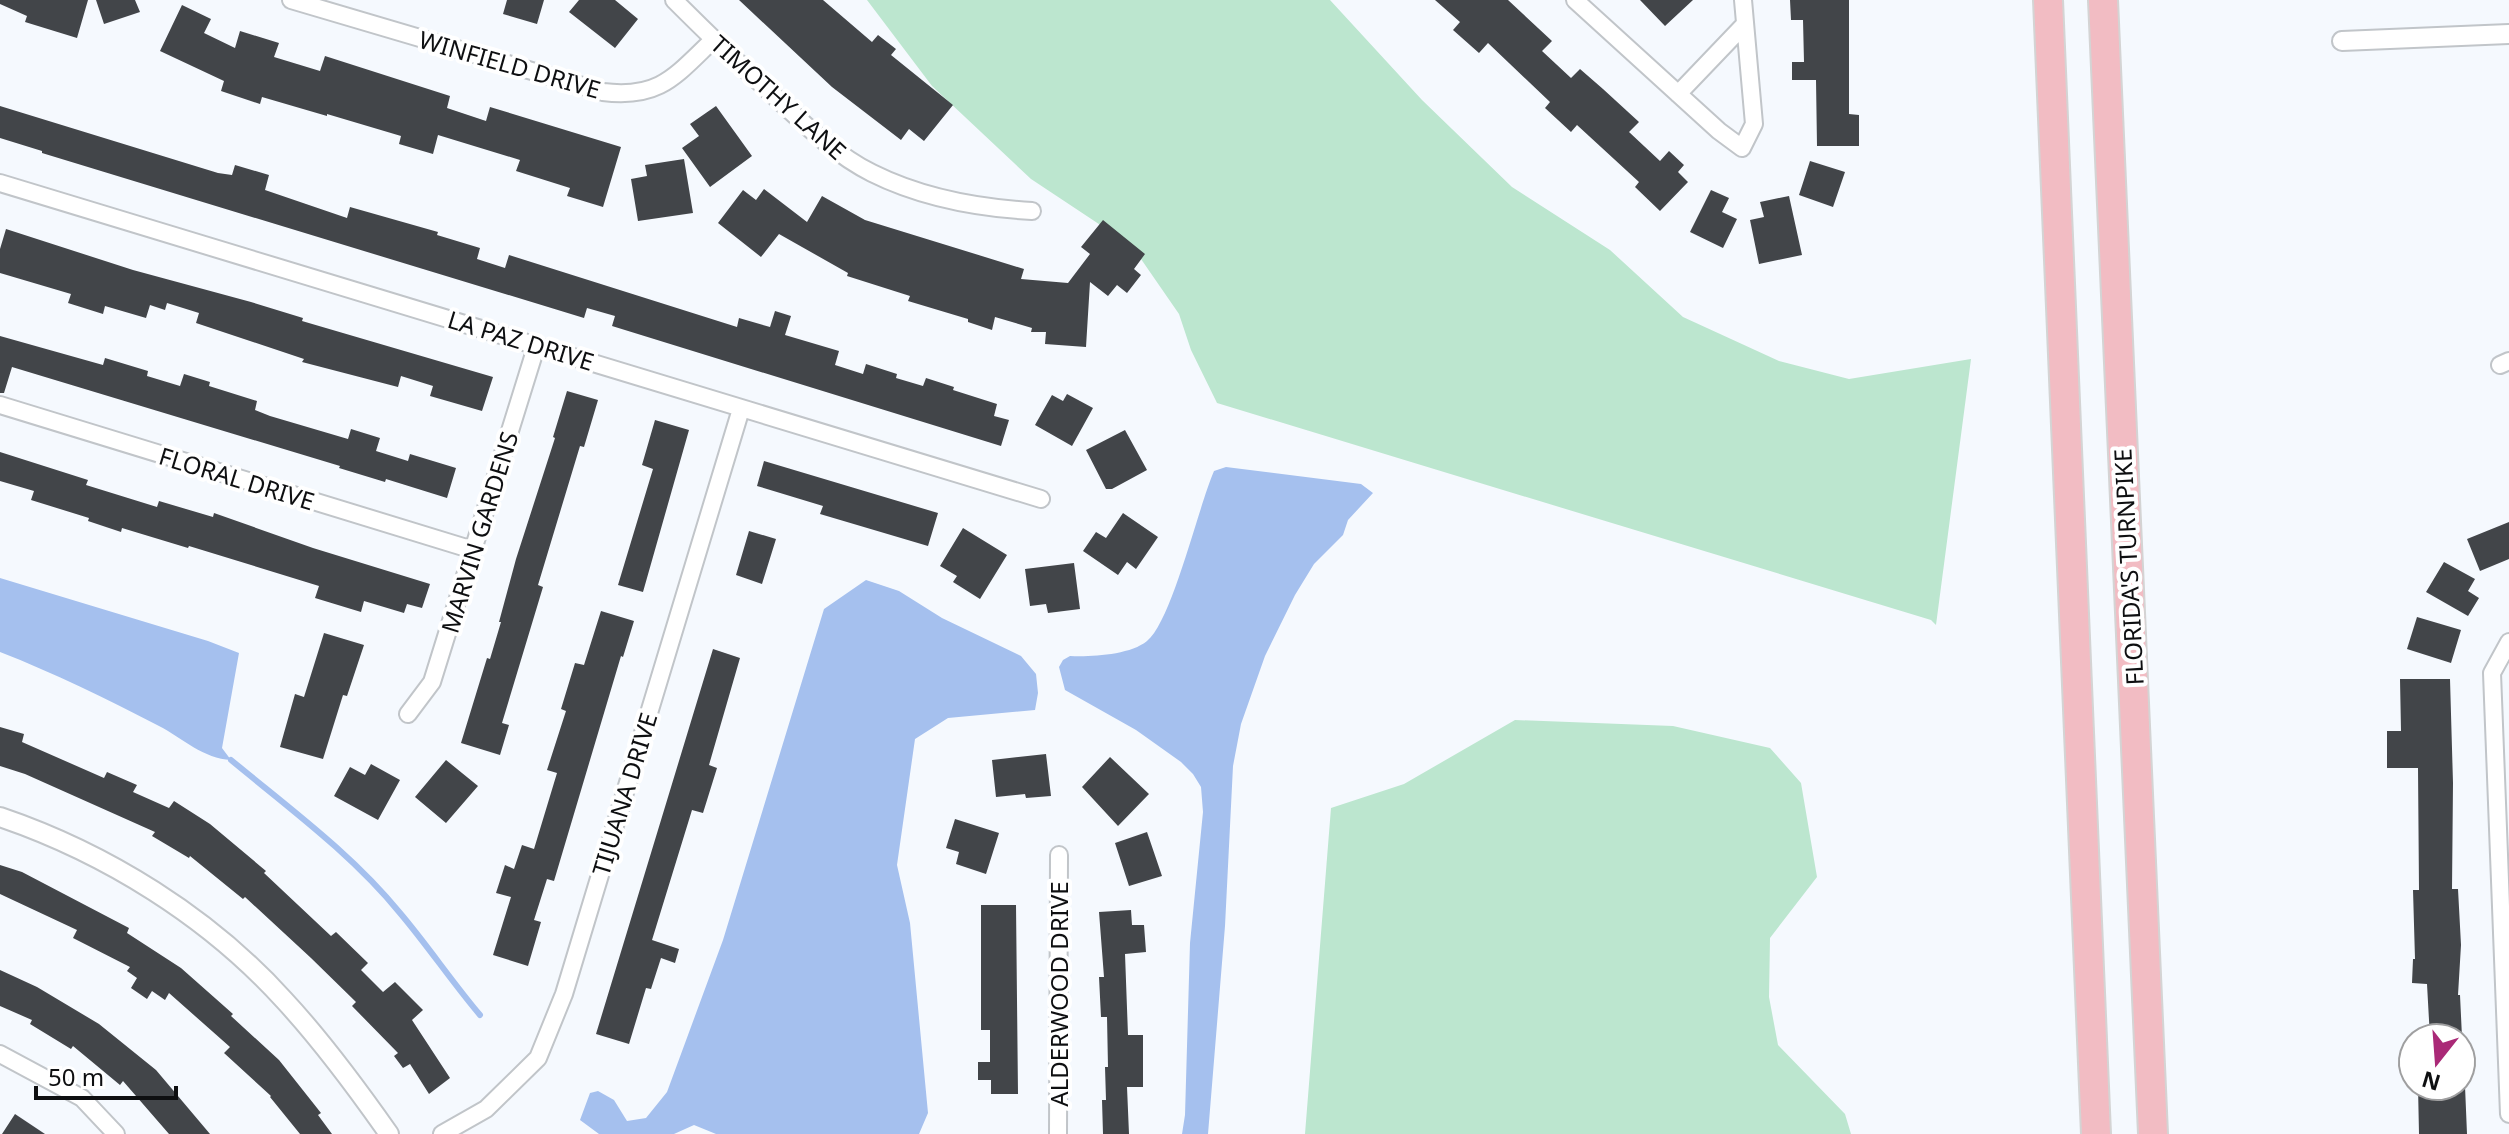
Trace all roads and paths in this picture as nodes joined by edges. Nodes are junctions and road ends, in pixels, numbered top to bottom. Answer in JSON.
{"nodes":[{"id":1,"x":291,"y":0,"type":"edge"},
{"id":2,"x":674,"y":0,"type":"edge"},
{"id":3,"x":1575,"y":0,"type":"edge"},
{"id":4,"x":1743,"y":0,"type":"edge"},
{"id":5,"x":2048,"y":0,"type":"edge"},
{"id":6,"x":2103,"y":0,"type":"edge"},
{"id":7,"x":1744,"y":25,"type":"junction"},
{"id":8,"x":2509,"y":34,"type":"edge"},
{"id":9,"x":714,"y":39,"type":"junction"},
{"id":10,"x":2342,"y":41,"type":"dead end"},
{"id":11,"x":1678,"y":94,"type":"junction"},
{"id":12,"x":0,"y":183,"type":"edge"},
{"id":13,"x":1032,"y":211,"type":"dead end"},
{"id":14,"x":537,"y":344,"type":"junction"},
{"id":15,"x":0,"y":405,"type":"edge"},
{"id":16,"x":741,"y":409,"type":"junction"},
{"id":17,"x":1041,"y":499,"type":"dead end"},
{"id":18,"x":473,"y":550,"type":"junction"},
{"id":19,"x":2509,"y":642,"type":"edge"},
{"id":20,"x":408,"y":714,"type":"dead end"},
{"id":21,"x":0,"y":817,"type":"edge"},
{"id":22,"x":1059,"y":855,"type":"dead end"},
{"id":23,"x":0,"y":1054,"type":"edge"},
{"id":24,"x":2509,"y":1114,"type":"edge"},
{"id":25,"x":116,"y":1134,"type":"edge"},
{"id":26,"x":389,"y":1134,"type":"edge"},
{"id":27,"x":442,"y":1134,"type":"edge"},
{"id":28,"x":1058,"y":1134,"type":"edge"},
{"id":29,"x":2096,"y":1134,"type":"edge"},
{"id":30,"x":2153,"y":1134,"type":"edge"}],
"edges":[{"from":1,"to":9,"type":"street","name":"WINFIELD DRIVE"},
{"from":2,"to":9,"type":"street","name":"TIMOTHY LANE"},
{"from":3,"to":11,"type":"street"},
{"from":4,"to":7,"type":"street"},
{"from":5,"to":29,"type":"highway"},
{"from":6,"to":30,"type":"highway","name":"FLORIDA'S TURNPIKE"},
{"from":7,"to":11,"type":"street"},
{"from":7,"to":11,"type":"street"},
{"from":8,"to":10,"type":"street"},
{"from":9,"to":13,"type":"street","name":"TIMOTHY LANE"},
{"from":12,"to":14,"type":"street","name":"LA PAZ DRIVE"},
{"from":14,"to":16,"type":"street","name":"LA PAZ DRIVE"},
{"from":14,"to":18,"type":"street","name":"MARVIN GARDENS"},
{"from":15,"to":18,"type":"street","name":"FLORAL DRIVE"},
{"from":16,"to":17,"type":"street","name":"LA PAZ DRIVE"},
{"from":16,"to":27,"type":"street","name":"TIJUANA DRIVE"},
{"from":18,"to":20,"type":"street","name":"MARVIN GARDENS"},
{"from":19,"to":24,"type":"street"},
{"from":21,"to":26,"type":"street"},
{"from":22,"to":28,"type":"street","name":"ALDERWOOD DRIVE"},
{"from":23,"to":25,"type":"street"}]}
